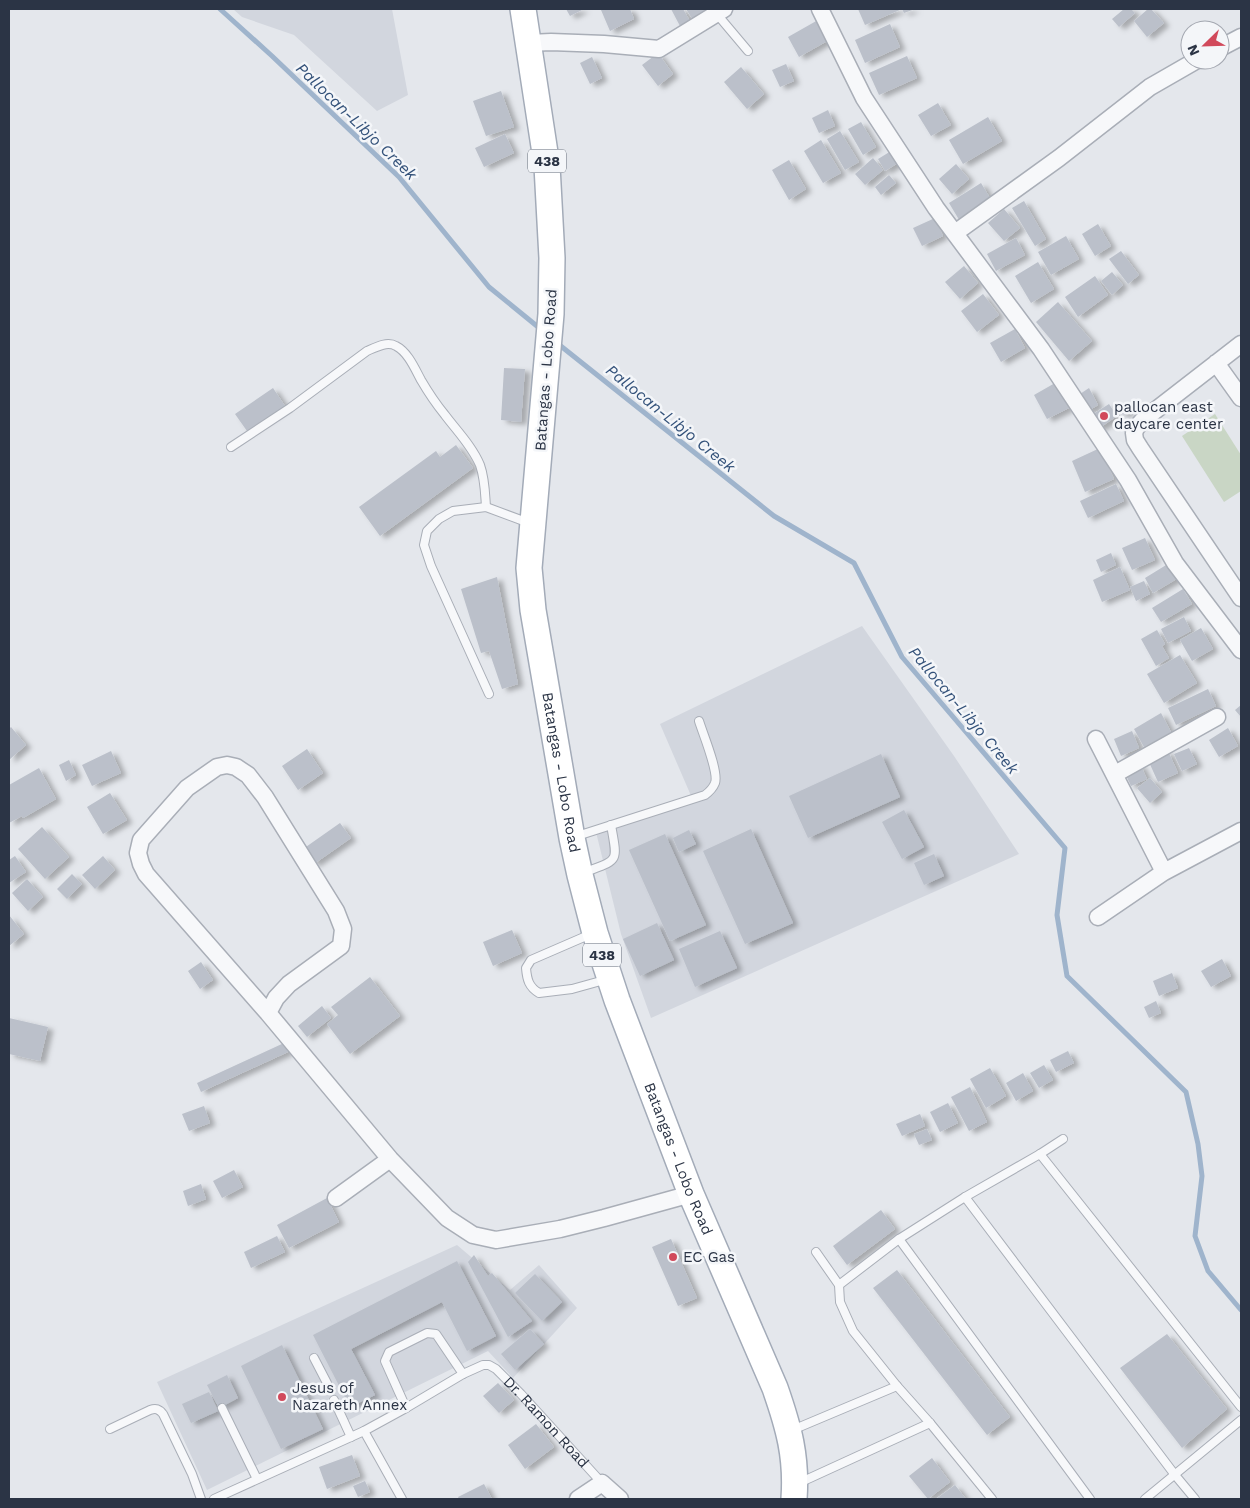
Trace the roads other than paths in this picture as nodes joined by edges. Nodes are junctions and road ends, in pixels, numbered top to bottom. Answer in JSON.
{"nodes":[{"id":1,"x":523,"y":9,"type":"edge"},
{"id":2,"x":820,"y":9,"type":"edge"},
{"id":3,"x":720,"y":11,"type":"edge"},
{"id":4,"x":529,"y":44,"type":"junction"},
{"id":5,"x":748,"y":51,"type":"dead end"},
{"id":6,"x":1180,"y":70,"type":"edge"},
{"id":7,"x":954,"y":233,"type":"junction"},
{"id":8,"x":1241,"y":344,"type":"edge"},
{"id":9,"x":1216,"y":362,"type":"junction"},
{"id":10,"x":1241,"y":398,"type":"edge"},
{"id":11,"x":232,"y":447,"type":"dead end"},
{"id":12,"x":486,"y":507,"type":"junction"},
{"id":13,"x":533,"y":524,"type":"junction"},
{"id":14,"x":1241,"y":598,"type":"edge"},
{"id":15,"x":1241,"y":650,"type":"edge"},
{"id":16,"x":489,"y":694,"type":"dead end"},
{"id":17,"x":1217,"y":716,"type":"dead end"},
{"id":18,"x":699,"y":721,"type":"dead end"},
{"id":19,"x":1096,"y":739,"type":"dead end"},
{"id":20,"x":1115,"y":774,"type":"junction"},
{"id":21,"x":611,"y":826,"type":"junction"},
{"id":22,"x":1241,"y":831,"type":"edge"},
{"id":23,"x":572,"y":838,"type":"junction"},
{"id":24,"x":1164,"y":872,"type":"junction"},
{"id":25,"x":580,"y":875,"type":"junction"},
{"id":26,"x":1098,"y":917,"type":"dead end"},
{"id":27,"x":595,"y":933,"type":"junction"},
{"id":28,"x":610,"y":978,"type":"junction"},
{"id":29,"x":268,"y":1013,"type":"junction"},
{"id":30,"x":1062,"y":1139,"type":"dead end"},
{"id":31,"x":1040,"y":1154,"type":"junction"},
{"id":32,"x":390,"y":1159,"type":"junction"},
{"id":33,"x":691,"y":1194,"type":"junction"},
{"id":34,"x":965,"y":1197,"type":"junction"},
{"id":35,"x":336,"y":1198,"type":"dead end"},
{"id":36,"x":899,"y":1239,"type":"junction"},
{"id":37,"x":816,"y":1252,"type":"dead end"},
{"id":38,"x":839,"y":1285,"type":"junction"},
{"id":39,"x":314,"y":1358,"type":"dead end"},
{"id":40,"x":463,"y":1374,"type":"junction"},
{"id":41,"x":327,"y":1383,"type":"dead end"},
{"id":42,"x":897,"y":1386,"type":"junction"},
{"id":43,"x":334,"y":1400,"type":"dead end"},
{"id":44,"x":1241,"y":1407,"type":"edge"},
{"id":45,"x":222,"y":1408,"type":"dead end"},
{"id":46,"x":406,"y":1408,"type":"junction"},
{"id":47,"x":1241,"y":1420,"type":"edge"},
{"id":48,"x":930,"y":1423,"type":"junction"},
{"id":49,"x":110,"y":1429,"type":"dead end"},
{"id":50,"x":364,"y":1431,"type":"junction"},
{"id":51,"x":790,"y":1431,"type":"junction"},
{"id":52,"x":351,"y":1437,"type":"junction"},
{"id":53,"x":1176,"y":1475,"type":"junction"},
{"id":54,"x":258,"y":1479,"type":"junction"},
{"id":55,"x":602,"y":1483,"type":"junction"},
{"id":56,"x":795,"y":1492,"type":"edge"},
{"id":57,"x":201,"y":1499,"type":"edge"},
{"id":58,"x":214,"y":1499,"type":"edge"},
{"id":59,"x":402,"y":1499,"type":"edge"},
{"id":60,"x":578,"y":1499,"type":"edge"},
{"id":61,"x":620,"y":1499,"type":"edge"},
{"id":62,"x":992,"y":1499,"type":"edge"},
{"id":63,"x":1090,"y":1499,"type":"edge"},
{"id":64,"x":1145,"y":1499,"type":"edge"},
{"id":65,"x":1196,"y":1499,"type":"edge"}],
"edges":[{"from":1,"to":4,"type":"main road","name":"Batangas - Lobo Road","number":"438"},
{"from":2,"to":7,"type":"street"},
{"from":3,"to":4,"type":"street"},
{"from":3,"to":5,"type":"lane"},
{"from":4,"to":13,"type":"main road","name":"Batangas - Lobo Road","number":"438"},
{"from":6,"to":7,"type":"street"},
{"from":7,"to":15,"type":"street"},
{"from":8,"to":9,"type":"street"},
{"from":9,"to":10,"type":"street"},
{"from":9,"to":14,"type":"street"},
{"from":11,"to":12,"type":"lane"},
{"from":12,"to":13,"type":"lane"},
{"from":12,"to":16,"type":"lane"},
{"from":13,"to":23,"type":"main road","name":"Batangas - Lobo Road","number":"438"},
{"from":17,"to":20,"type":"street"},
{"from":18,"to":21,"type":"lane"},
{"from":19,"to":20,"type":"street"},
{"from":20,"to":24,"type":"street"},
{"from":21,"to":23,"type":"lane"},
{"from":21,"to":25,"type":"lane"},
{"from":22,"to":24,"type":"street"},
{"from":23,"to":25,"type":"main road","name":"Batangas - Lobo Road","number":"438"},
{"from":24,"to":26,"type":"street"},
{"from":25,"to":27,"type":"main road","name":"Batangas - Lobo Road","number":"438"},
{"from":27,"to":28,"type":"main road","name":"Batangas - Lobo Road","number":"438"},
{"from":27,"to":28,"type":"lane"},
{"from":28,"to":33,"type":"main road","name":"Batangas - Lobo Road","number":"438"},
{"from":29,"to":29,"type":"street"},
{"from":29,"to":32,"type":"street"},
{"from":30,"to":31,"type":"lane"},
{"from":31,"to":34,"type":"lane"},
{"from":31,"to":44,"type":"lane"},
{"from":32,"to":33,"type":"street"},
{"from":32,"to":35,"type":"street"},
{"from":33,"to":51,"type":"main road","name":"Batangas - Lobo Road","number":"438"},
{"from":34,"to":36,"type":"lane"},
{"from":34,"to":53,"type":"lane"},
{"from":36,"to":38,"type":"lane"},
{"from":36,"to":63,"type":"lane"},
{"from":37,"to":38,"type":"lane"},
{"from":38,"to":42,"type":"lane"},
{"from":39,"to":41,"type":"lane"},
{"from":40,"to":46,"type":"lane","name":"Dr. Ramon Road"},
{"from":40,"to":46,"type":"lane"},
{"from":40,"to":55,"type":"lane","name":"Dr. Ramon Road"},
{"from":42,"to":48,"type":"lane"},
{"from":42,"to":51,"type":"lane"},
{"from":43,"to":52,"type":"lane"},
{"from":45,"to":54,"type":"lane"},
{"from":46,"to":50,"type":"lane","name":"Dr. Ramon Road"},
{"from":47,"to":53,"type":"lane"},
{"from":48,"to":56,"type":"lane"},
{"from":48,"to":62,"type":"lane"},
{"from":49,"to":57,"type":"lane"},
{"from":50,"to":52,"type":"lane","name":"Dr. Ramon Road"},
{"from":50,"to":59,"type":"lane"},
{"from":51,"to":56,"type":"main road","name":"Batangas - Lobo Road","number":"438"},
{"from":52,"to":54,"type":"lane","name":"Dr. Ramon Road"},
{"from":53,"to":64,"type":"lane"},
{"from":53,"to":65,"type":"lane"},
{"from":54,"to":58,"type":"lane","name":"Dr. Ramon Road"},
{"from":55,"to":60,"type":"street"},
{"from":55,"to":61,"type":"street","name":"Dr. Ramon Road"}]}
